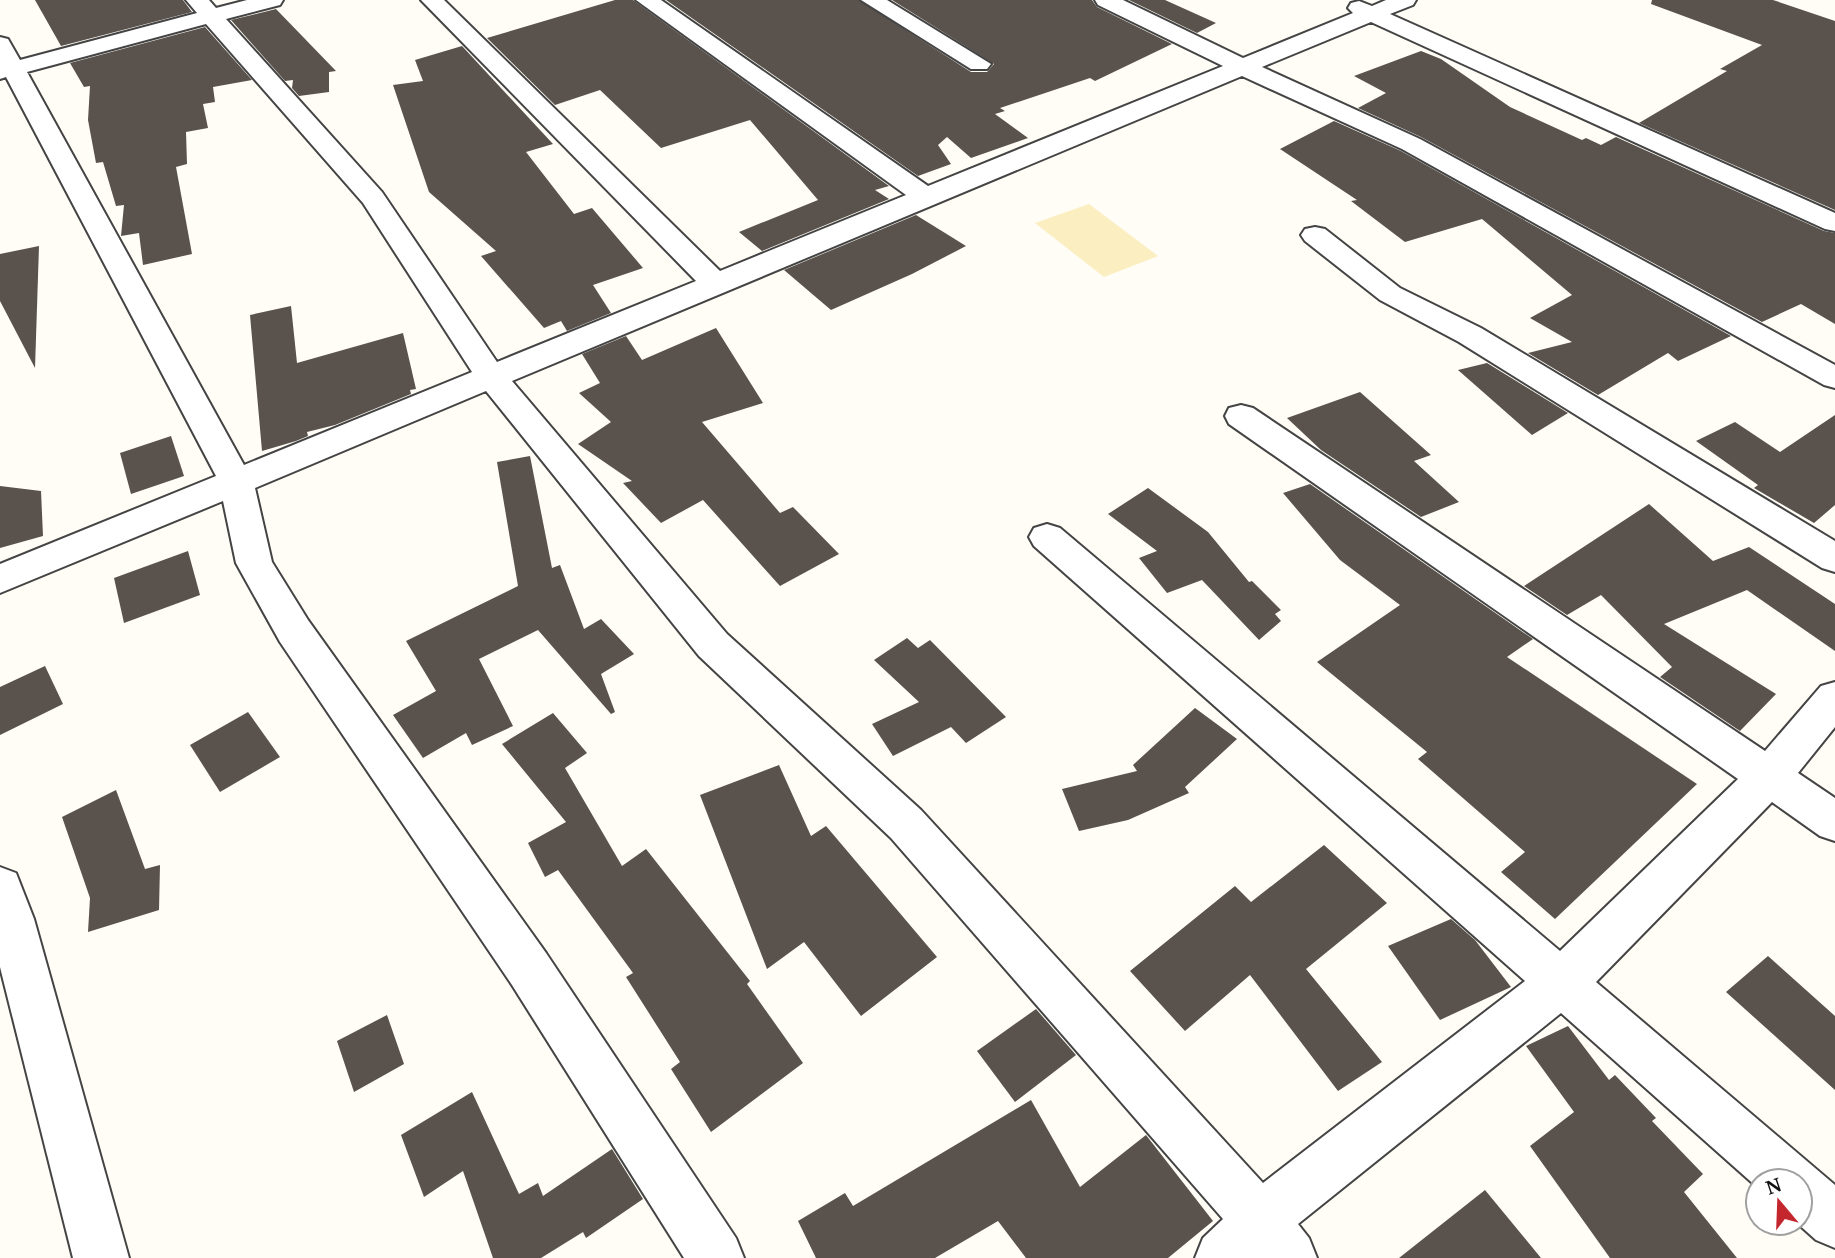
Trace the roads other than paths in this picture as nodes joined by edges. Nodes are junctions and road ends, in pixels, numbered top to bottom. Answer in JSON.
{"nodes":[{"id":1,"x":272,"y":0,"type":"edge"},
{"id":2,"x":432,"y":0,"type":"edge"},
{"id":3,"x":647,"y":0,"type":"edge"},
{"id":4,"x":872,"y":0,"type":"edge"},
{"id":5,"x":1106,"y":0,"type":"edge"},
{"id":6,"x":1341,"y":0,"type":"edge"},
{"id":7,"x":1405,"y":0,"type":"edge"},
{"id":8,"x":203,"y":8,"type":"edge"},
{"id":9,"x":1372,"y":14,"type":"junction"},
{"id":10,"x":5,"y":62,"type":"edge"},
{"id":11,"x":979,"y":64,"type":"dead end"},
{"id":12,"x":1242,"y":67,"type":"junction"},
{"id":13,"x":926,"y":197,"type":"junction"},
{"id":14,"x":1835,"y":223,"type":"edge"},
{"id":15,"x":1315,"y":235,"type":"dead end"},
{"id":16,"x":716,"y":284,"type":"junction"},
{"id":17,"x":492,"y":378,"type":"junction"},
{"id":18,"x":1835,"y":378,"type":"edge"},
{"id":19,"x":1241,"y":416,"type":"dead end"},
{"id":20,"x":236,"y":482,"type":"junction"},
{"id":21,"x":1047,"y":537,"type":"dead end"},
{"id":22,"x":1835,"y":558,"type":"edge"},
{"id":23,"x":0,"y":579,"type":"edge"},
{"id":24,"x":1835,"y":698,"type":"edge"},
{"id":25,"x":1770,"y":776,"type":"junction"},
{"id":26,"x":1835,"y":822,"type":"edge"},
{"id":27,"x":0,"y":888,"type":"edge"},
{"id":28,"x":1563,"y":981,"type":"junction"},
{"id":29,"x":1774,"y":1167,"type":"edge"},
{"id":30,"x":1814,"y":1202,"type":"edge"},
{"id":31,"x":1835,"y":1221,"type":"edge"},
{"id":32,"x":1275,"y":1239,"type":"edge"},
{"id":33,"x":101,"y":1258,"type":"edge"},
{"id":34,"x":716,"y":1258,"type":"edge"},
{"id":35,"x":1223,"y":1258,"type":"edge"}],
"edges":[{"from":1,"to":8,"type":"street"},
{"from":2,"to":16,"type":"street"},
{"from":3,"to":13,"type":"street"},
{"from":4,"to":11,"type":"street"},
{"from":5,"to":12,"type":"street"},
{"from":6,"to":9,"type":"street"},
{"from":7,"to":9,"type":"street"},
{"from":8,"to":10,"type":"street"},
{"from":8,"to":17,"type":"street"},
{"from":9,"to":12,"type":"street"},
{"from":9,"to":14,"type":"street"},
{"from":10,"to":20,"type":"street"},
{"from":12,"to":13,"type":"street"},
{"from":12,"to":18,"type":"street"},
{"from":13,"to":16,"type":"street"},
{"from":15,"to":22,"type":"street"},
{"from":16,"to":17,"type":"street"},
{"from":17,"to":20,"type":"street"},
{"from":17,"to":32,"type":"street"},
{"from":19,"to":25,"type":"street"},
{"from":20,"to":23,"type":"street"},
{"from":20,"to":34,"type":"street"},
{"from":21,"to":28,"type":"street"},
{"from":24,"to":25,"type":"street"},
{"from":25,"to":26,"type":"street"},
{"from":25,"to":28,"type":"street"},
{"from":27,"to":33,"type":"street"},
{"from":28,"to":29,"type":"street"},
{"from":28,"to":32,"type":"street"},
{"from":30,"to":31,"type":"street"},
{"from":32,"to":35,"type":"street"}]}
